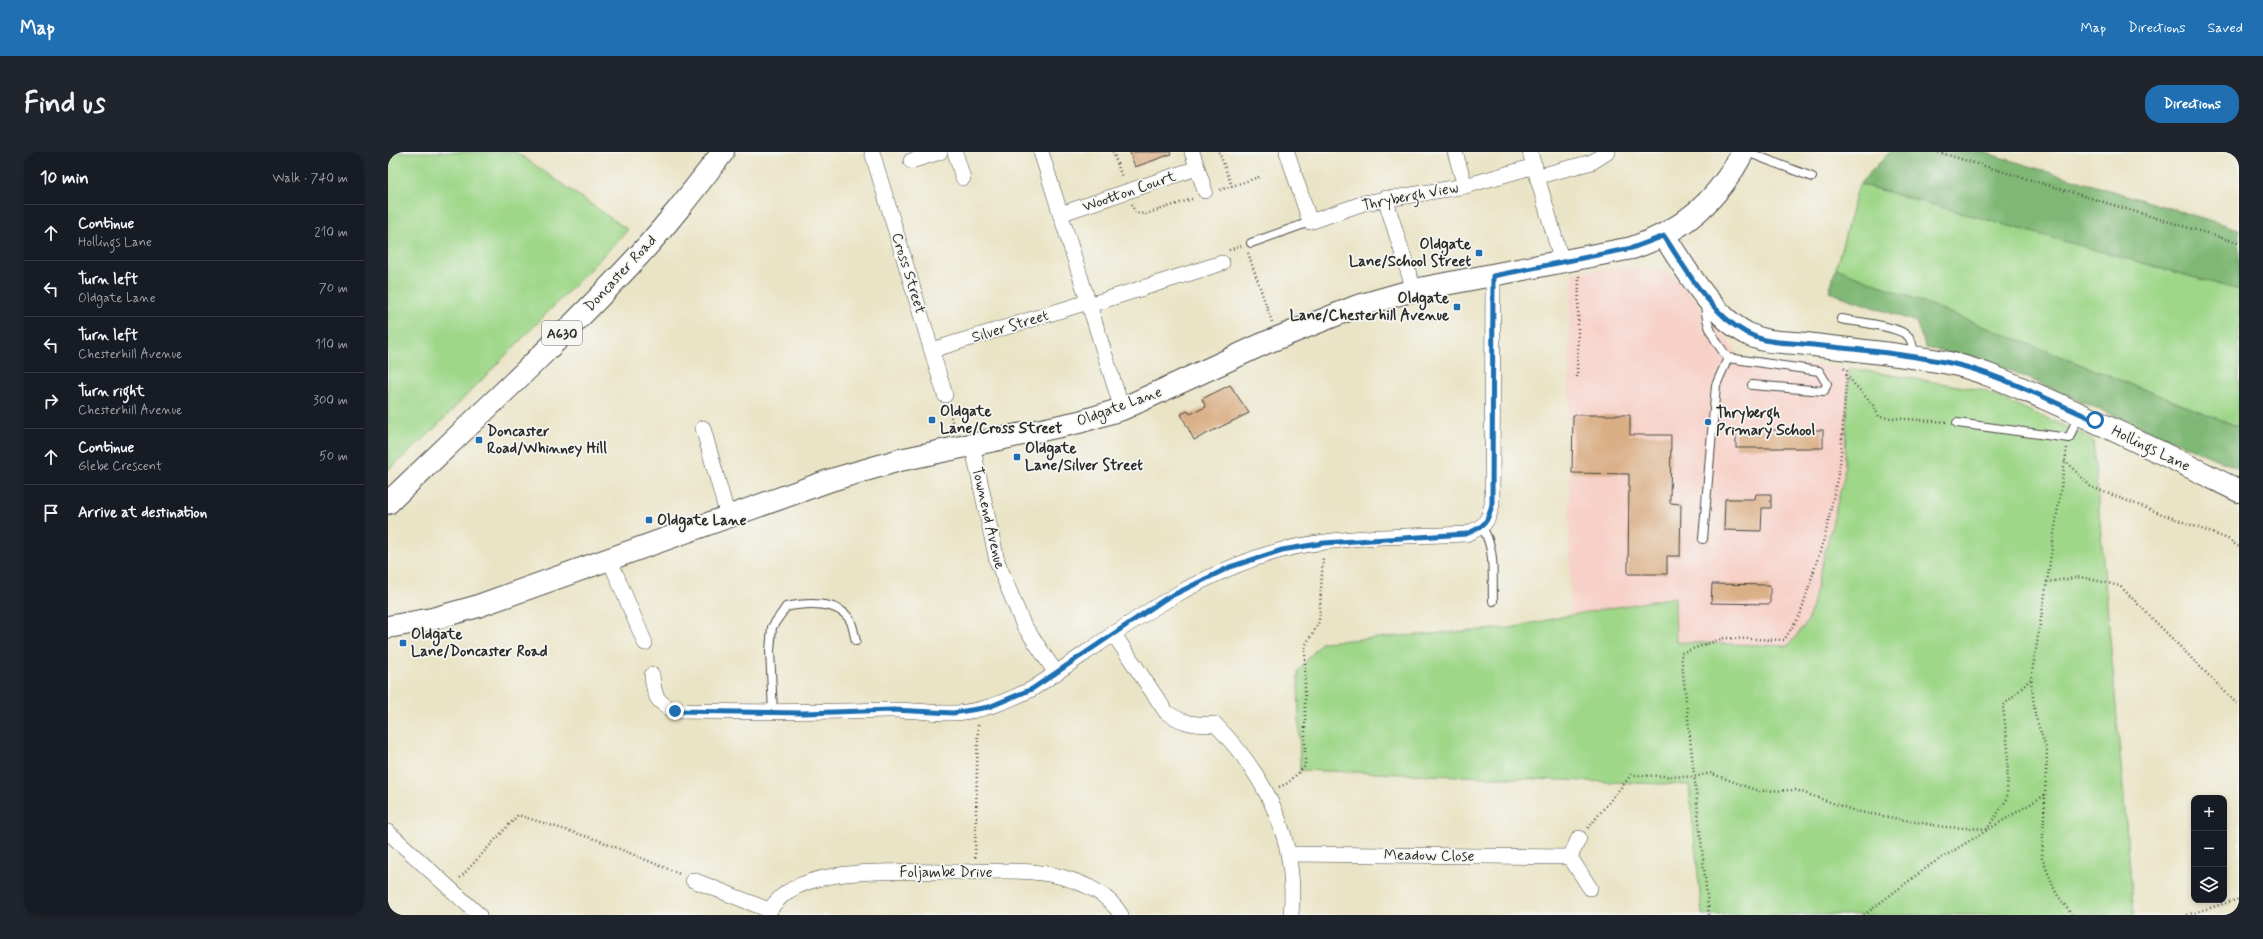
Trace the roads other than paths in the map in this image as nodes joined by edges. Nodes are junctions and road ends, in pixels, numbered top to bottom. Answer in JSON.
{"nodes":[{"id":1,"x":723,"y":152,"type":"edge"},
{"id":2,"x":872,"y":152,"type":"edge"},
{"id":3,"x":940,"y":152,"type":"edge"},
{"id":4,"x":955,"y":152,"type":"edge"},
{"id":5,"x":1041,"y":152,"type":"edge"},
{"id":6,"x":1192,"y":152,"type":"edge"},
{"id":7,"x":1287,"y":152,"type":"edge"},
{"id":8,"x":1455,"y":152,"type":"edge"},
{"id":9,"x":1608,"y":152,"type":"edge"},
{"id":10,"x":1743,"y":152,"type":"edge"},
{"id":11,"x":1747,"y":152,"type":"edge"},
{"id":12,"x":911,"y":161,"type":"dead end"},
{"id":13,"x":1534,"y":165,"type":"edge"},
{"id":14,"x":1197,"y":168,"type":"junction"},
{"id":15,"x":1812,"y":177,"type":"dead end"},
{"id":16,"x":963,"y":178,"type":"dead end"},
{"id":17,"x":1465,"y":186,"type":"junction"},
{"id":18,"x":1205,"y":191,"type":"dead end"},
{"id":19,"x":1385,"y":198,"type":"junction"},
{"id":20,"x":1060,"y":214,"type":"junction"},
{"id":21,"x":1310,"y":222,"type":"junction"},
{"id":22,"x":1664,"y":236,"type":"junction"},
{"id":23,"x":1251,"y":243,"type":"dead end"},
{"id":24,"x":1222,"y":263,"type":"dead end"},
{"id":25,"x":1570,"y":267,"type":"junction"},
{"id":26,"x":1493,"y":276,"type":"junction"},
{"id":27,"x":1414,"y":290,"type":"junction"},
{"id":28,"x":1705,"y":294,"type":"junction"},
{"id":29,"x":1089,"y":303,"type":"junction"},
{"id":30,"x":1841,"y":319,"type":"dead end"},
{"id":31,"x":932,"y":350,"type":"junction"},
{"id":32,"x":1728,"y":358,"type":"junction"},
{"id":33,"x":1914,"y":358,"type":"junction"},
{"id":34,"x":1752,"y":385,"type":"dead end"},
{"id":35,"x":945,"y":395,"type":"road end"},
{"id":36,"x":1122,"y":409,"type":"junction"},
{"id":37,"x":2079,"y":413,"type":"junction"},
{"id":38,"x":1957,"y":423,"type":"road end"},
{"id":39,"x":703,"y":428,"type":"dead end"},
{"id":40,"x":966,"y":446,"type":"junction"},
{"id":41,"x":2239,"y":491,"type":"edge"},
{"id":42,"x":388,"y":503,"type":"edge"},
{"id":43,"x":728,"y":517,"type":"junction"},
{"id":44,"x":1482,"y":528,"type":"junction"},
{"id":45,"x":1703,"y":539,"type":"dead end"},
{"id":46,"x":609,"y":558,"type":"junction"},
{"id":47,"x":1493,"y":601,"type":"dead end"},
{"id":48,"x":388,"y":628,"type":"edge"},
{"id":49,"x":1113,"y":633,"type":"junction"},
{"id":50,"x":856,"y":640,"type":"dead end"},
{"id":51,"x":645,"y":643,"type":"dead end"},
{"id":52,"x":1056,"y":673,"type":"junction"},
{"id":53,"x":652,"y":675,"type":"dead end"},
{"id":54,"x":773,"y":712,"type":"junction"},
{"id":55,"x":388,"y":832,"type":"edge"},
{"id":56,"x":1579,"y":838,"type":"road end"},
{"id":57,"x":1289,"y":854,"type":"junction"},
{"id":58,"x":1570,"y":857,"type":"junction"},
{"id":59,"x":693,"y":880,"type":"road end"},
{"id":60,"x":1590,"y":888,"type":"dead end"},
{"id":61,"x":769,"y":913,"type":"edge"},
{"id":62,"x":478,"y":915,"type":"edge"},
{"id":63,"x":1121,"y":915,"type":"edge"},
{"id":64,"x":1291,"y":915,"type":"edge"}],
"edges":[{"from":1,"to":42,"type":"street","name":"Doncaster Road","number":"A630"},
{"from":2,"to":31,"type":"street","name":"Cross Street"},
{"from":3,"to":12,"type":"street"},
{"from":4,"to":16,"type":"street"},
{"from":5,"to":20,"type":"street"},
{"from":6,"to":14,"type":"street"},
{"from":7,"to":21,"type":"street"},
{"from":8,"to":17,"type":"street"},
{"from":9,"to":13,"type":"street","name":"Thrybergh View"},
{"from":10,"to":22,"type":"street","name":"Oldgate Lane"},
{"from":11,"to":15,"type":"lane"},
{"from":13,"to":17,"type":"street","name":"Thrybergh View"},
{"from":13,"to":25,"type":"street"},
{"from":14,"to":18,"type":"street"},
{"from":14,"to":20,"type":"street","name":"Wootton Court"},
{"from":17,"to":19,"type":"street","name":"Thrybergh View"},
{"from":19,"to":21,"type":"street","name":"Thrybergh View"},
{"from":19,"to":27,"type":"street"},
{"from":20,"to":29,"type":"street"},
{"from":21,"to":23,"type":"lane"},
{"from":22,"to":25,"type":"street","name":"Oldgate Lane"},
{"from":22,"to":28,"type":"street","name":"Hollings Lane"},
{"from":24,"to":29,"type":"street"},
{"from":25,"to":26,"type":"street","name":"Oldgate Lane"},
{"from":26,"to":27,"type":"street","name":"Oldgate Lane"},
{"from":26,"to":44,"type":"street"},
{"from":27,"to":36,"type":"street","name":"Oldgate Lane"},
{"from":28,"to":32,"type":"lane"},
{"from":28,"to":33,"type":"street","name":"Hollings Lane"},
{"from":29,"to":31,"type":"street","name":"Silver Street"},
{"from":29,"to":36,"type":"street"},
{"from":30,"to":33,"type":"lane"},
{"from":31,"to":35,"type":"street","name":"Cross Street"},
{"from":32,"to":34,"type":"lane"},
{"from":32,"to":45,"type":"lane"},
{"from":33,"to":37,"type":"street","name":"Hollings Lane"},
{"from":36,"to":40,"type":"street","name":"Oldgate Lane"},
{"from":37,"to":38,"type":"lane"},
{"from":37,"to":41,"type":"street","name":"Hollings Lane"},
{"from":39,"to":43,"type":"street"},
{"from":40,"to":43,"type":"street","name":"Oldgate Lane"},
{"from":40,"to":52,"type":"street","name":"Townend Avenue"},
{"from":43,"to":46,"type":"street","name":"Oldgate Lane"},
{"from":44,"to":47,"type":"lane"},
{"from":44,"to":49,"type":"street"},
{"from":46,"to":48,"type":"street","name":"Oldgate Lane"},
{"from":46,"to":51,"type":"street"},
{"from":49,"to":52,"type":"street"},
{"from":49,"to":57,"type":"street"},
{"from":50,"to":54,"type":"lane"},
{"from":52,"to":54,"type":"street"},
{"from":53,"to":54,"type":"street"},
{"from":55,"to":62,"type":"street"},
{"from":56,"to":58,"type":"street"},
{"from":57,"to":58,"type":"street","name":"Meadow Close"},
{"from":57,"to":64,"type":"street"},
{"from":58,"to":60,"type":"street"},
{"from":59,"to":61,"type":"street","name":"Foljambe Drive"},
{"from":61,"to":63,"type":"street","name":"Foljambe Drive"}]}
